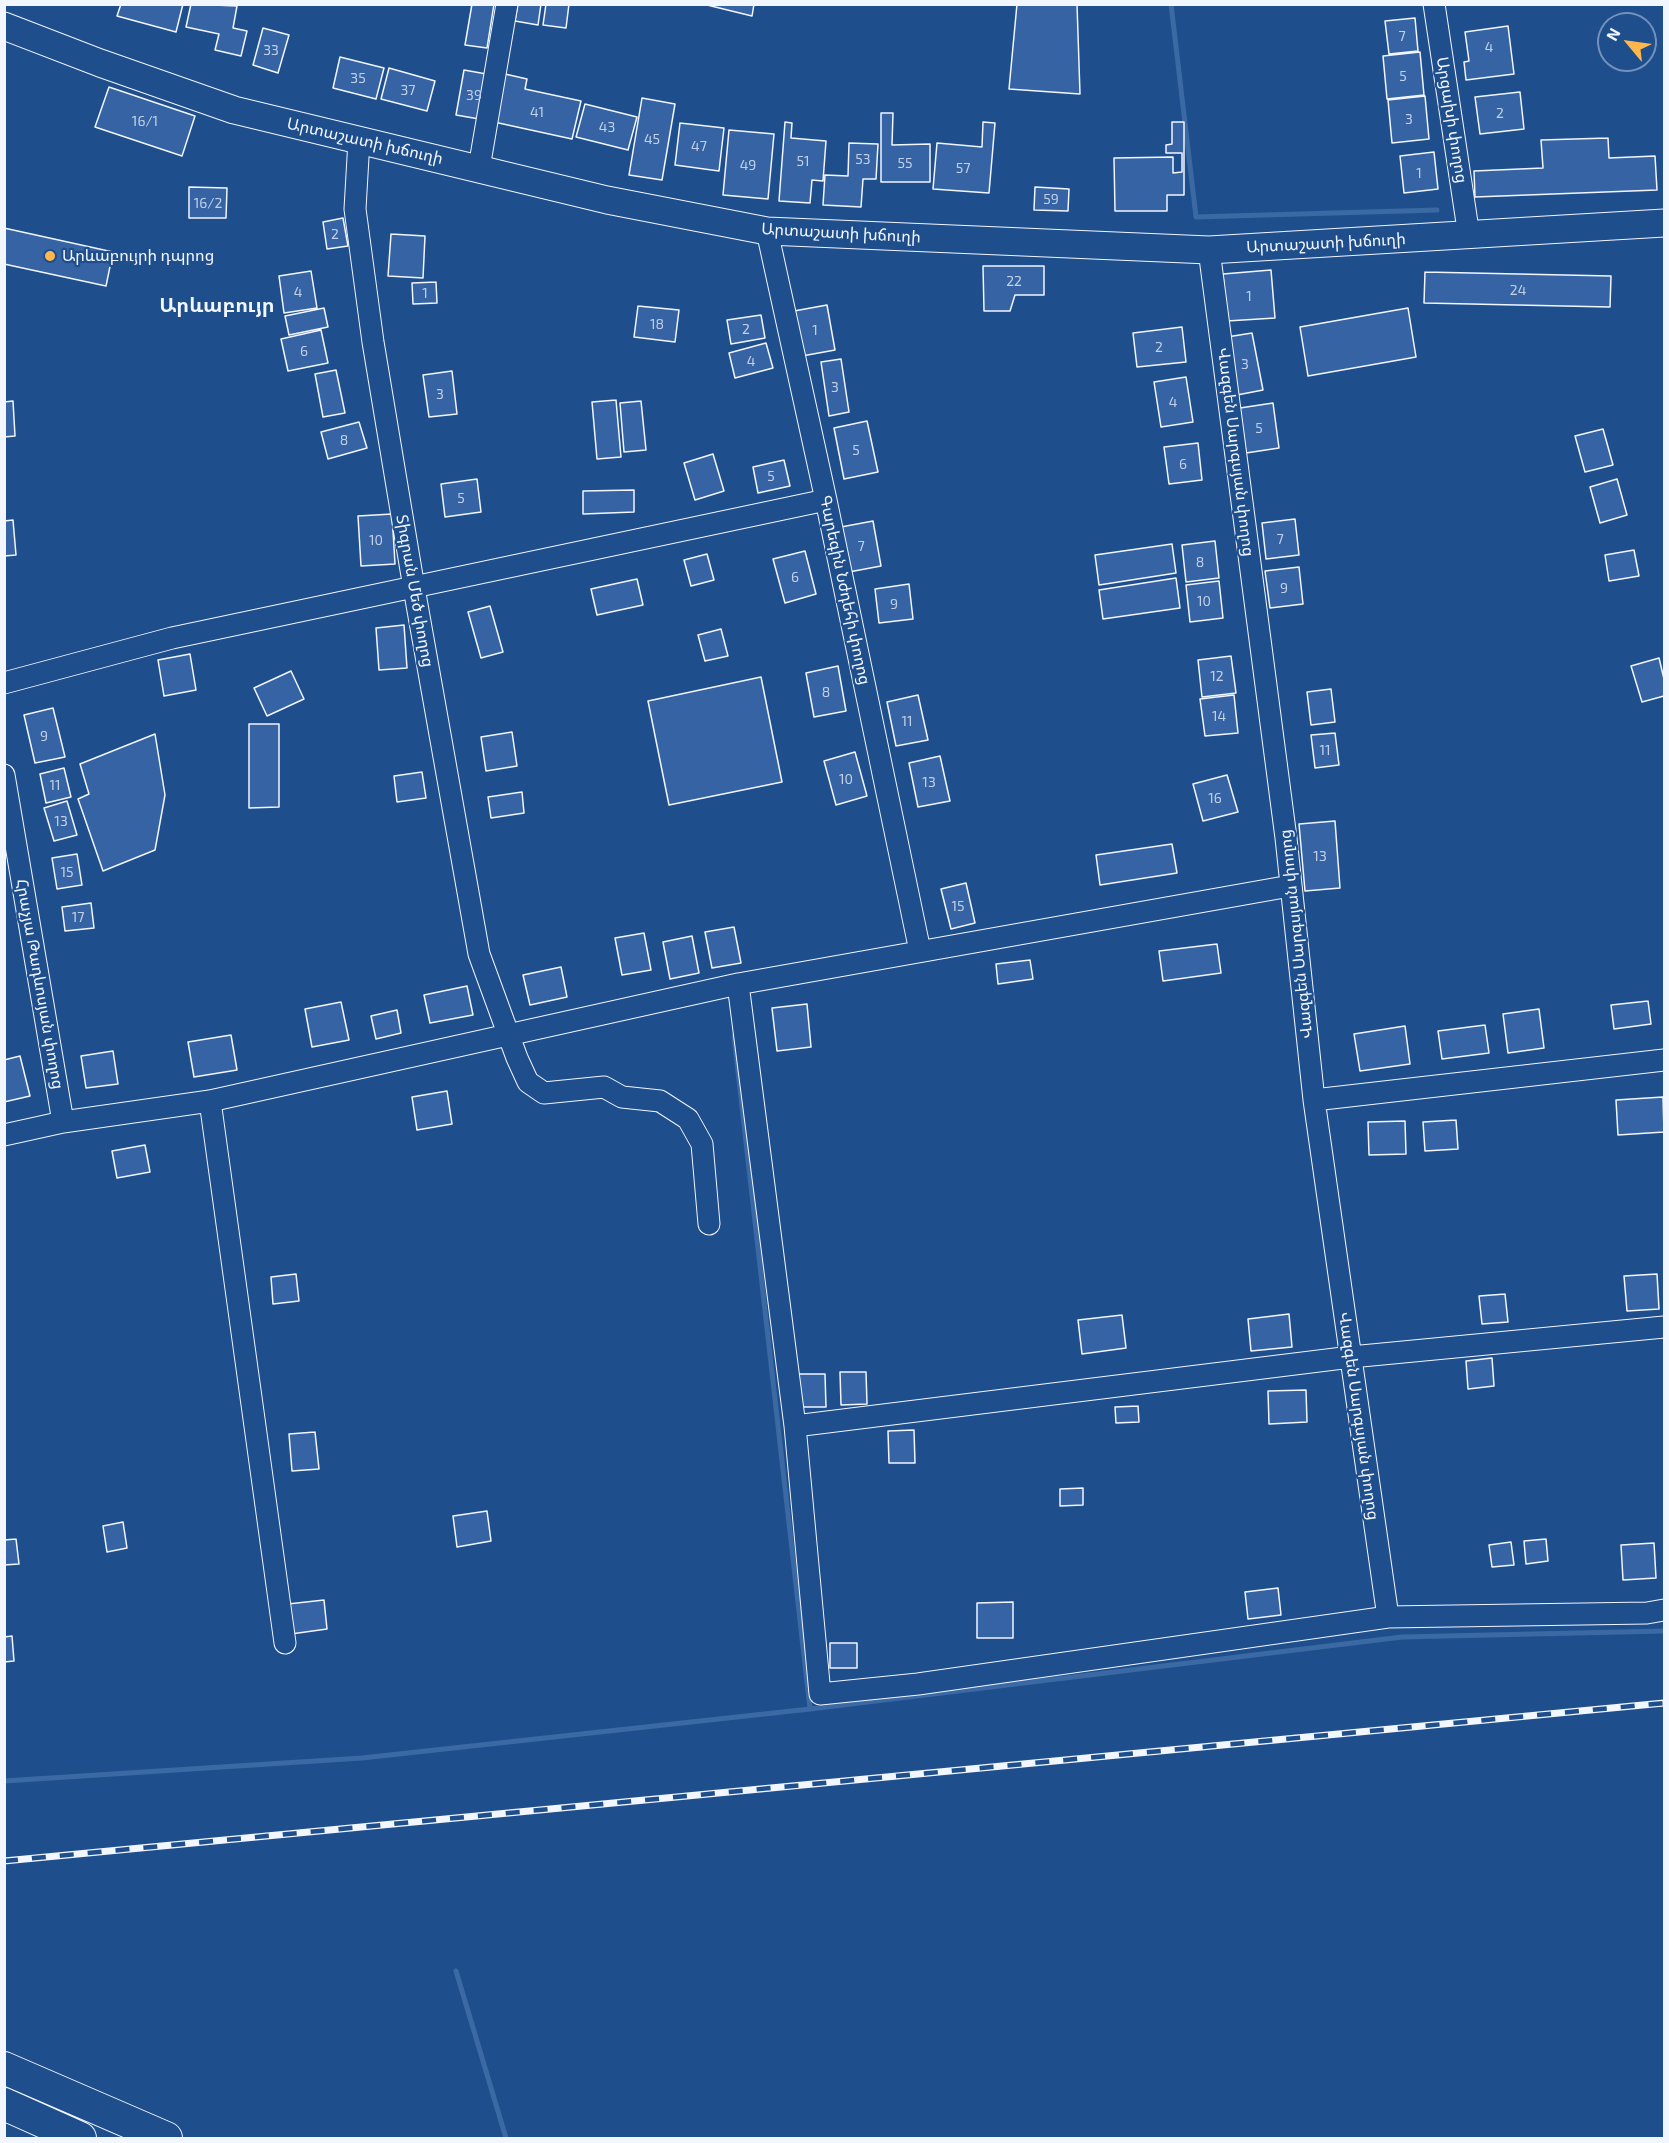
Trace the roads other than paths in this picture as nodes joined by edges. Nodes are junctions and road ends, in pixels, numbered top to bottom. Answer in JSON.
{"nodes":[{"id":1,"x":507,"y":4,"type":"edge"},
{"id":2,"x":1434,"y":4,"type":"edge"},
{"id":3,"x":4,"y":26,"type":"edge"},
{"id":4,"x":359,"y":140,"type":"junction"},
{"id":5,"x":479,"y":168,"type":"junction"},
{"id":6,"x":1665,"y":223,"type":"edge"},
{"id":7,"x":767,"y":231,"type":"junction"},
{"id":8,"x":1469,"y":236,"type":"junction"},
{"id":9,"x":1209,"y":250,"type":"junction"},
{"id":10,"x":826,"y":500,"type":"junction"},
{"id":11,"x":414,"y":588,"type":"junction"},
{"id":12,"x":4,"y":683,"type":"edge"},
{"id":13,"x":4,"y":775,"type":"edge"},
{"id":14,"x":1290,"y":886,"type":"junction"},
{"id":15,"x":920,"y":951,"type":"junction"},
{"id":16,"x":738,"y":984,"type":"junction"},
{"id":17,"x":510,"y":1036,"type":"junction"},
{"id":18,"x":1665,"y":1060,"type":"edge"},
{"id":19,"x":1314,"y":1100,"type":"junction"},
{"id":20,"x":210,"y":1101,"type":"junction"},
{"id":21,"x":63,"y":1122,"type":"junction"},
{"id":22,"x":4,"y":1135,"type":"edge"},
{"id":23,"x":710,"y":1224,"type":"dead end"},
{"id":24,"x":1665,"y":1327,"type":"edge"},
{"id":25,"x":1351,"y":1357,"type":"junction"},
{"id":26,"x":795,"y":1426,"type":"junction"},
{"id":27,"x":1665,"y":1610,"type":"edge"},
{"id":28,"x":1388,"y":1617,"type":"junction"},
{"id":29,"x":285,"y":1643,"type":"dead end"},
{"id":30,"x":4,"y":2068,"type":"edge"},
{"id":31,"x":4,"y":2104,"type":"edge"},
{"id":32,"x":80,"y":2139,"type":"edge"},
{"id":33,"x":166,"y":2139,"type":"edge"}],
"edges":[{"from":1,"to":5,"type":"street"},
{"from":2,"to":8,"type":"street","name":"Արցախի փողոց"},
{"from":3,"to":4,"type":"main road","name":"Արտաշատի խճուղի"},
{"from":4,"to":5,"type":"main road","name":"Արտաշատի խճուղի"},
{"from":4,"to":11,"type":"street","name":"Տիգրան Մեծ փողոց"},
{"from":5,"to":7,"type":"main road","name":"Արտաշատի խճուղի"},
{"from":6,"to":8,"type":"main road","name":"Արտաշատի խճուղի"},
{"from":7,"to":9,"type":"main road","name":"Արտաշատի խճուղի"},
{"from":7,"to":10,"type":"street","name":"Գարեգին Նժդեհի փողոց"},
{"from":8,"to":9,"type":"main road","name":"Արտաշատի խճուղի"},
{"from":9,"to":14,"type":"street","name":"Վազգեն Սարգսյան փողոց"},
{"from":10,"to":11,"type":"street"},
{"from":10,"to":15,"type":"street","name":"Գարեգին Նժդեհի փողոց"},
{"from":11,"to":12,"type":"street"},
{"from":11,"to":17,"type":"street","name":"Տիգրան Մեծ փողոց"},
{"from":13,"to":21,"type":"street","name":"Հրաչյա Թադևոսյան փողոց"},
{"from":14,"to":15,"type":"street"},
{"from":14,"to":19,"type":"street","name":"Վազգեն Սարգսյան փողոց"},
{"from":15,"to":16,"type":"street"},
{"from":16,"to":17,"type":"street"},
{"from":16,"to":26,"type":"street"},
{"from":17,"to":20,"type":"street"},
{"from":17,"to":23,"type":"street","name":"Տիգրան Մեծ փողոց"},
{"from":18,"to":19,"type":"street"},
{"from":19,"to":25,"type":"street","name":"Վազգեն Սարգսյան փողոց"},
{"from":20,"to":21,"type":"street"},
{"from":20,"to":29,"type":"street"},
{"from":21,"to":22,"type":"street"},
{"from":24,"to":25,"type":"street"},
{"from":25,"to":26,"type":"street"},
{"from":25,"to":28,"type":"street","name":"Վազգեն Սարգսյան փողոց"},
{"from":26,"to":28,"type":"street"},
{"from":27,"to":28,"type":"street"},
{"from":30,"to":33,"type":"highway"},
{"from":31,"to":32,"type":"highway"}]}
